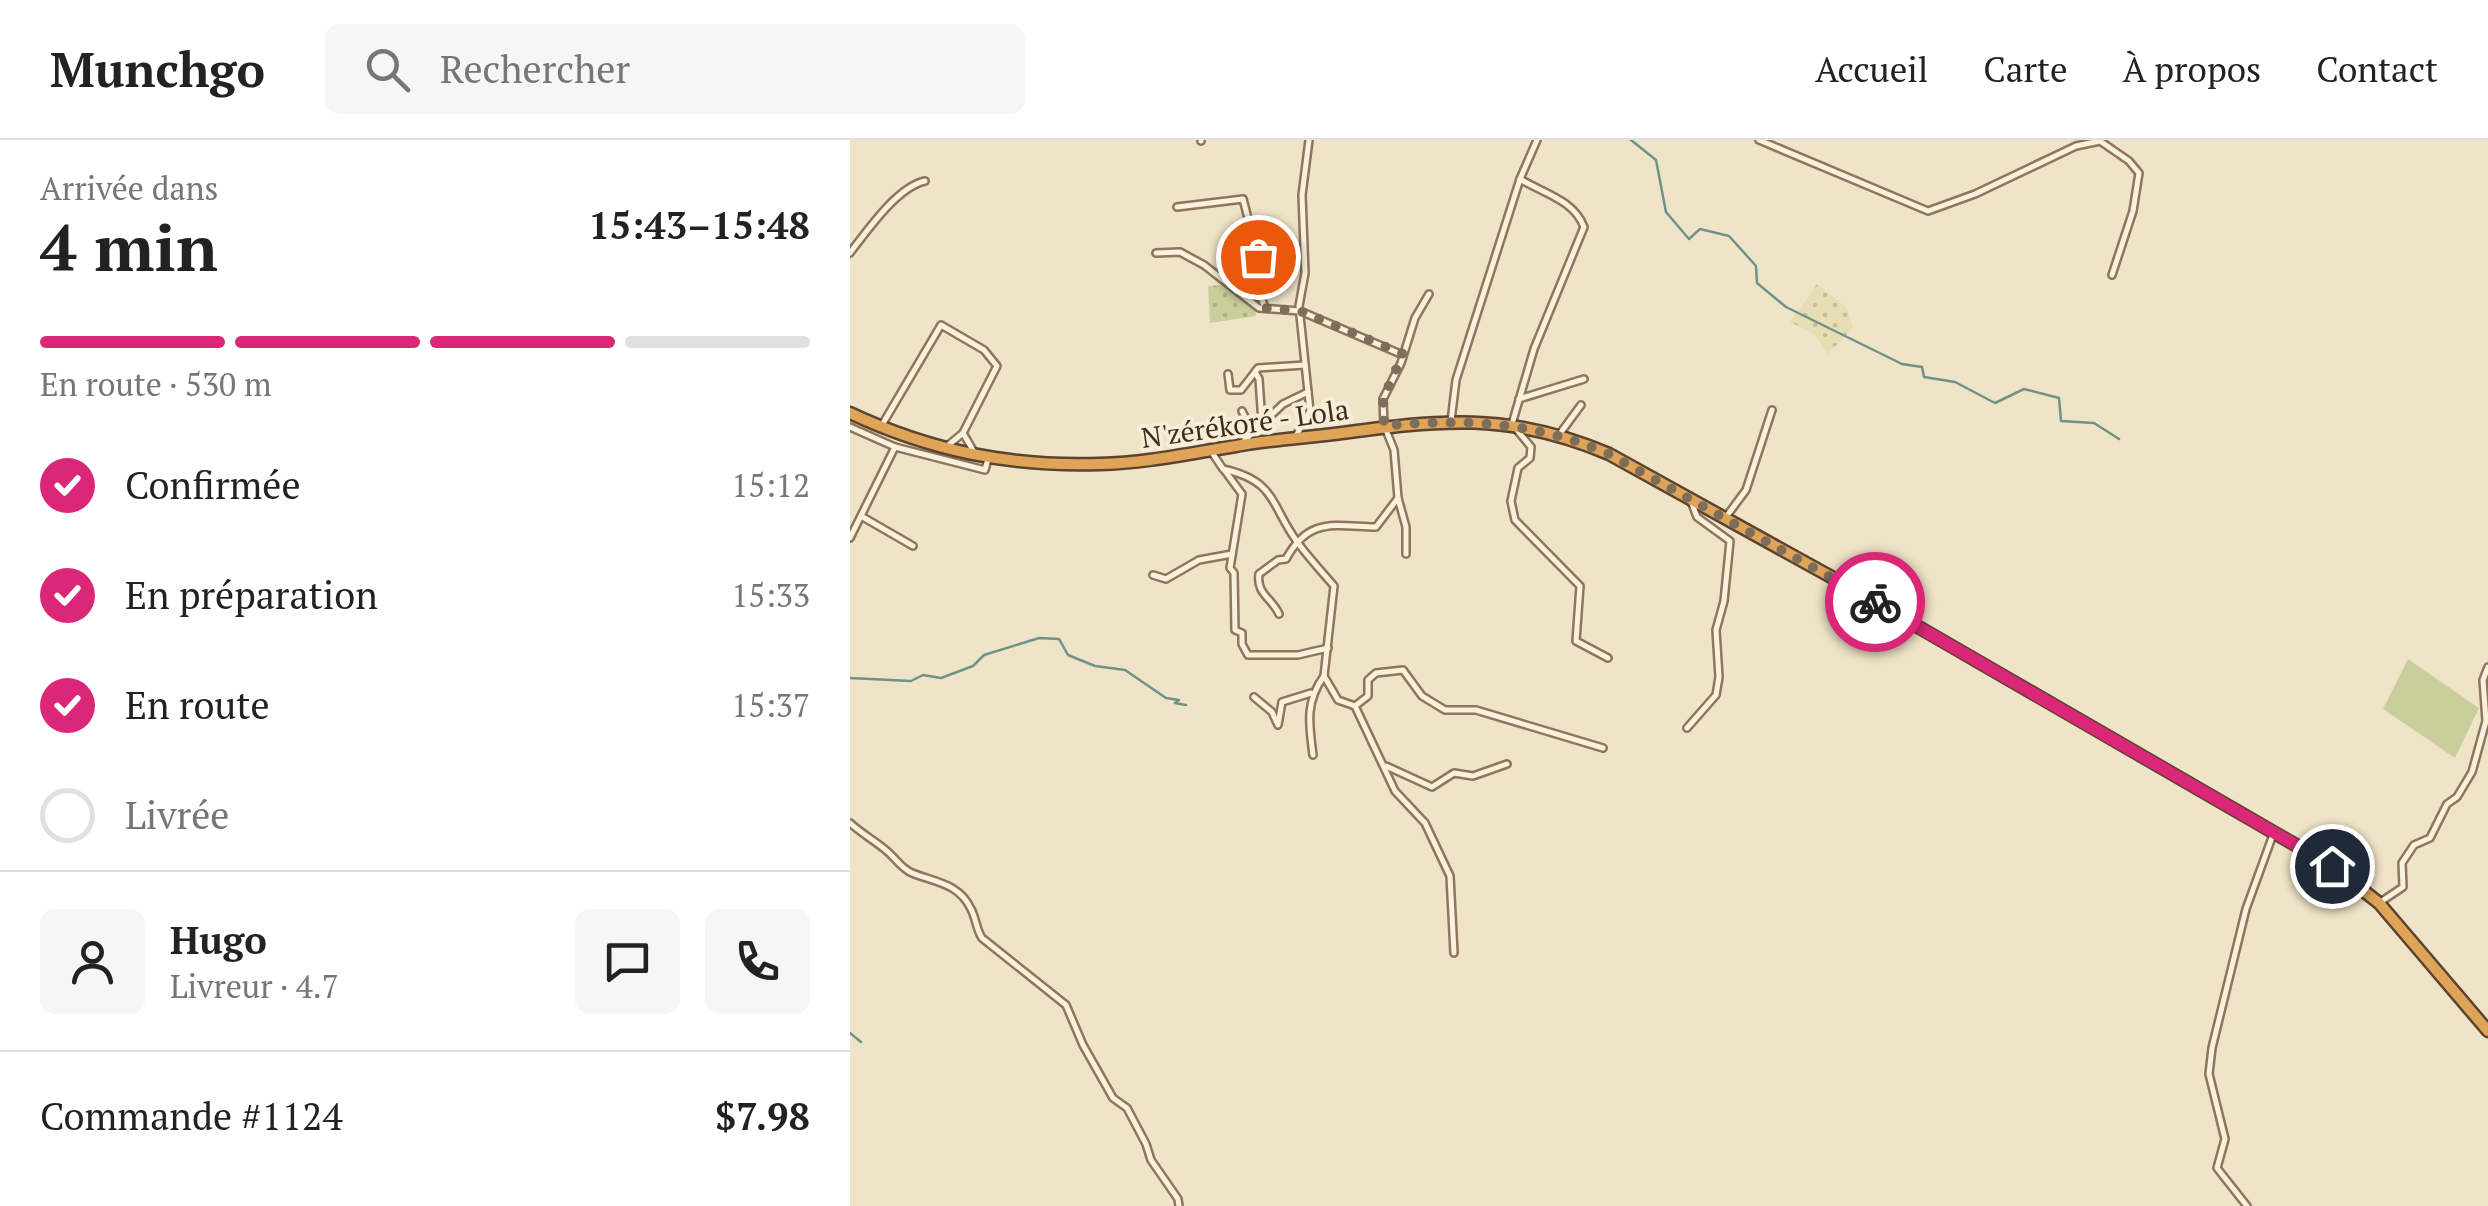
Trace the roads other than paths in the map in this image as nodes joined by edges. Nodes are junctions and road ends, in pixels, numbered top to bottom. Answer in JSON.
{"nodes":[{"id":1,"x":1309,"y":140,"type":"edge"},
{"id":2,"x":1538,"y":140,"type":"edge"},
{"id":3,"x":1759,"y":140,"type":"edge"},
{"id":4,"x":1520,"y":179,"type":"junction"},
{"id":5,"x":925,"y":181,"type":"dead end"},
{"id":6,"x":1177,"y":207,"type":"dead end"},
{"id":7,"x":850,"y":252,"type":"edge"},
{"id":8,"x":1156,"y":253,"type":"dead end"},
{"id":9,"x":2112,"y":274,"type":"dead end"},
{"id":10,"x":1429,"y":294,"type":"dead end"},
{"id":11,"x":1265,"y":308,"type":"junction"},
{"id":12,"x":1300,"y":311,"type":"junction"},
{"id":13,"x":1403,"y":354,"type":"junction"},
{"id":14,"x":1305,"y":365,"type":"junction"},
{"id":15,"x":1255,"y":372,"type":"junction"},
{"id":16,"x":1228,"y":374,"type":"dead end"},
{"id":17,"x":1584,"y":380,"type":"dead end"},
{"id":18,"x":1308,"y":392,"type":"junction"},
{"id":19,"x":1519,"y":399,"type":"junction"},
{"id":20,"x":1581,"y":404,"type":"dead end"},
{"id":21,"x":1242,"y":410,"type":"dead end"},
{"id":22,"x":1772,"y":410,"type":"dead end"},
{"id":23,"x":850,"y":413,"type":"edge"},
{"id":24,"x":1451,"y":421,"type":"junction"},
{"id":25,"x":1262,"y":422,"type":"junction"},
{"id":26,"x":1512,"y":424,"type":"junction"},
{"id":27,"x":1384,"y":426,"type":"junction"},
{"id":28,"x":880,"y":427,"type":"junction"},
{"id":29,"x":850,"y":428,"type":"edge"},
{"id":30,"x":1253,"y":433,"type":"junction"},
{"id":31,"x":963,"y":434,"type":"junction"},
{"id":32,"x":1559,"y":435,"type":"junction"},
{"id":33,"x":1295,"y":439,"type":"junction"},
{"id":34,"x":1238,"y":445,"type":"junction"},
{"id":35,"x":895,"y":447,"type":"junction"},
{"id":36,"x":944,"y":449,"type":"junction"},
{"id":37,"x":1211,"y":451,"type":"junction"},
{"id":38,"x":982,"y":458,"type":"junction"},
{"id":39,"x":1223,"y":469,"type":"junction"},
{"id":40,"x":1398,"y":498,"type":"junction"},
{"id":41,"x":1690,"y":499,"type":"junction"},
{"id":42,"x":861,"y":516,"type":"junction"},
{"id":43,"x":1725,"y":518,"type":"junction"},
{"id":44,"x":850,"y":538,"type":"edge"},
{"id":45,"x":1296,"y":540,"type":"junction"},
{"id":46,"x":913,"y":546,"type":"dead end"},
{"id":47,"x":1232,"y":554,"type":"junction"},
{"id":48,"x":1406,"y":554,"type":"dead end"},
{"id":49,"x":1153,"y":575,"type":"dead end"},
{"id":50,"x":1279,"y":614,"type":"dead end"},
{"id":51,"x":1328,"y":648,"type":"junction"},
{"id":52,"x":1608,"y":658,"type":"dead end"},
{"id":53,"x":2488,"y":667,"type":"edge"},
{"id":54,"x":1324,"y":676,"type":"junction"},
{"id":55,"x":1312,"y":693,"type":"junction"},
{"id":56,"x":1254,"y":697,"type":"dead end"},
{"id":57,"x":1355,"y":706,"type":"junction"},
{"id":58,"x":1687,"y":728,"type":"dead end"},
{"id":59,"x":1603,"y":748,"type":"dead end"},
{"id":60,"x":1313,"y":754,"type":"dead end"},
{"id":61,"x":1507,"y":764,"type":"dead end"},
{"id":62,"x":1386,"y":766,"type":"junction"},
{"id":63,"x":850,"y":824,"type":"edge"},
{"id":64,"x":2274,"y":830,"type":"junction"},
{"id":65,"x":2379,"y":902,"type":"junction"},
{"id":66,"x":1454,"y":953,"type":"dead end"},
{"id":67,"x":2488,"y":1032,"type":"edge"},
{"id":68,"x":1179,"y":1206,"type":"edge"},
{"id":69,"x":2248,"y":1206,"type":"edge"}],
"edges":[{"from":1,"to":12,"type":"street"},
{"from":2,"to":4,"type":"street"},
{"from":3,"to":9,"type":"street"},
{"from":4,"to":19,"type":"street"},
{"from":4,"to":24,"type":"street"},
{"from":5,"to":7,"type":"street"},
{"from":6,"to":11,"type":"street"},
{"from":8,"to":11,"type":"street"},
{"from":10,"to":13,"type":"street"},
{"from":11,"to":12,"type":"street"},
{"from":12,"to":13,"type":"street"},
{"from":12,"to":14,"type":"street"},
{"from":13,"to":27,"type":"street"},
{"from":14,"to":15,"type":"street"},
{"from":14,"to":18,"type":"street"},
{"from":15,"to":16,"type":"street"},
{"from":15,"to":25,"type":"street"},
{"from":17,"to":19,"type":"street"},
{"from":18,"to":25,"type":"street"},
{"from":18,"to":33,"type":"street"},
{"from":19,"to":26,"type":"street"},
{"from":20,"to":32,"type":"street"},
{"from":21,"to":30,"type":"street"},
{"from":22,"to":43,"type":"street"},
{"from":23,"to":28,"type":"highway","name":"N'zérékoré - Lola"},
{"from":24,"to":26,"type":"highway","name":"N'zérékoré - Lola"},
{"from":24,"to":27,"type":"highway","name":"N'zérékoré - Lola"},
{"from":25,"to":30,"type":"street"},
{"from":26,"to":32,"type":"highway","name":"N'zérékoré - Lola"},
{"from":26,"to":52,"type":"street"},
{"from":27,"to":33,"type":"highway","name":"N'zérékoré - Lola"},
{"from":27,"to":40,"type":"street"},
{"from":28,"to":31,"type":"street"},
{"from":28,"to":36,"type":"highway","name":"N'zérékoré - Lola"},
{"from":29,"to":35,"type":"street"},
{"from":30,"to":34,"type":"street"},
{"from":31,"to":36,"type":"street"},
{"from":31,"to":38,"type":"street"},
{"from":32,"to":41,"type":"highway","name":"N'zérékoré - Lola"},
{"from":33,"to":34,"type":"highway","name":"N'zérékoré - Lola"},
{"from":34,"to":37,"type":"highway","name":"N'zérékoré - Lola"},
{"from":35,"to":38,"type":"street"},
{"from":35,"to":42,"type":"street"},
{"from":36,"to":38,"type":"highway","name":"N'zérékoré - Lola"},
{"from":37,"to":38,"type":"highway","name":"N'zérékoré - Lola"},
{"from":37,"to":39,"type":"street"},
{"from":39,"to":45,"type":"street"},
{"from":39,"to":47,"type":"street"},
{"from":40,"to":45,"type":"street"},
{"from":40,"to":48,"type":"street"},
{"from":41,"to":43,"type":"highway","name":"N'zérékoré - Lola"},
{"from":41,"to":58,"type":"street"},
{"from":42,"to":44,"type":"street"},
{"from":42,"to":46,"type":"street"},
{"from":43,"to":64,"type":"highway","name":"N'zérékoré - Lola"},
{"from":45,"to":50,"type":"street"},
{"from":45,"to":51,"type":"street"},
{"from":47,"to":49,"type":"street"},
{"from":47,"to":51,"type":"street"},
{"from":51,"to":54,"type":"street"},
{"from":53,"to":65,"type":"street"},
{"from":54,"to":55,"type":"street"},
{"from":54,"to":57,"type":"street"},
{"from":55,"to":56,"type":"street"},
{"from":55,"to":60,"type":"street"},
{"from":57,"to":59,"type":"street"},
{"from":57,"to":62,"type":"street"},
{"from":61,"to":62,"type":"street"},
{"from":62,"to":66,"type":"street"},
{"from":63,"to":68,"type":"street"},
{"from":64,"to":65,"type":"highway","name":"N'zérékoré - Lola"},
{"from":64,"to":69,"type":"street"},
{"from":65,"to":67,"type":"highway","name":"N'zérékoré - Lola"}]}
